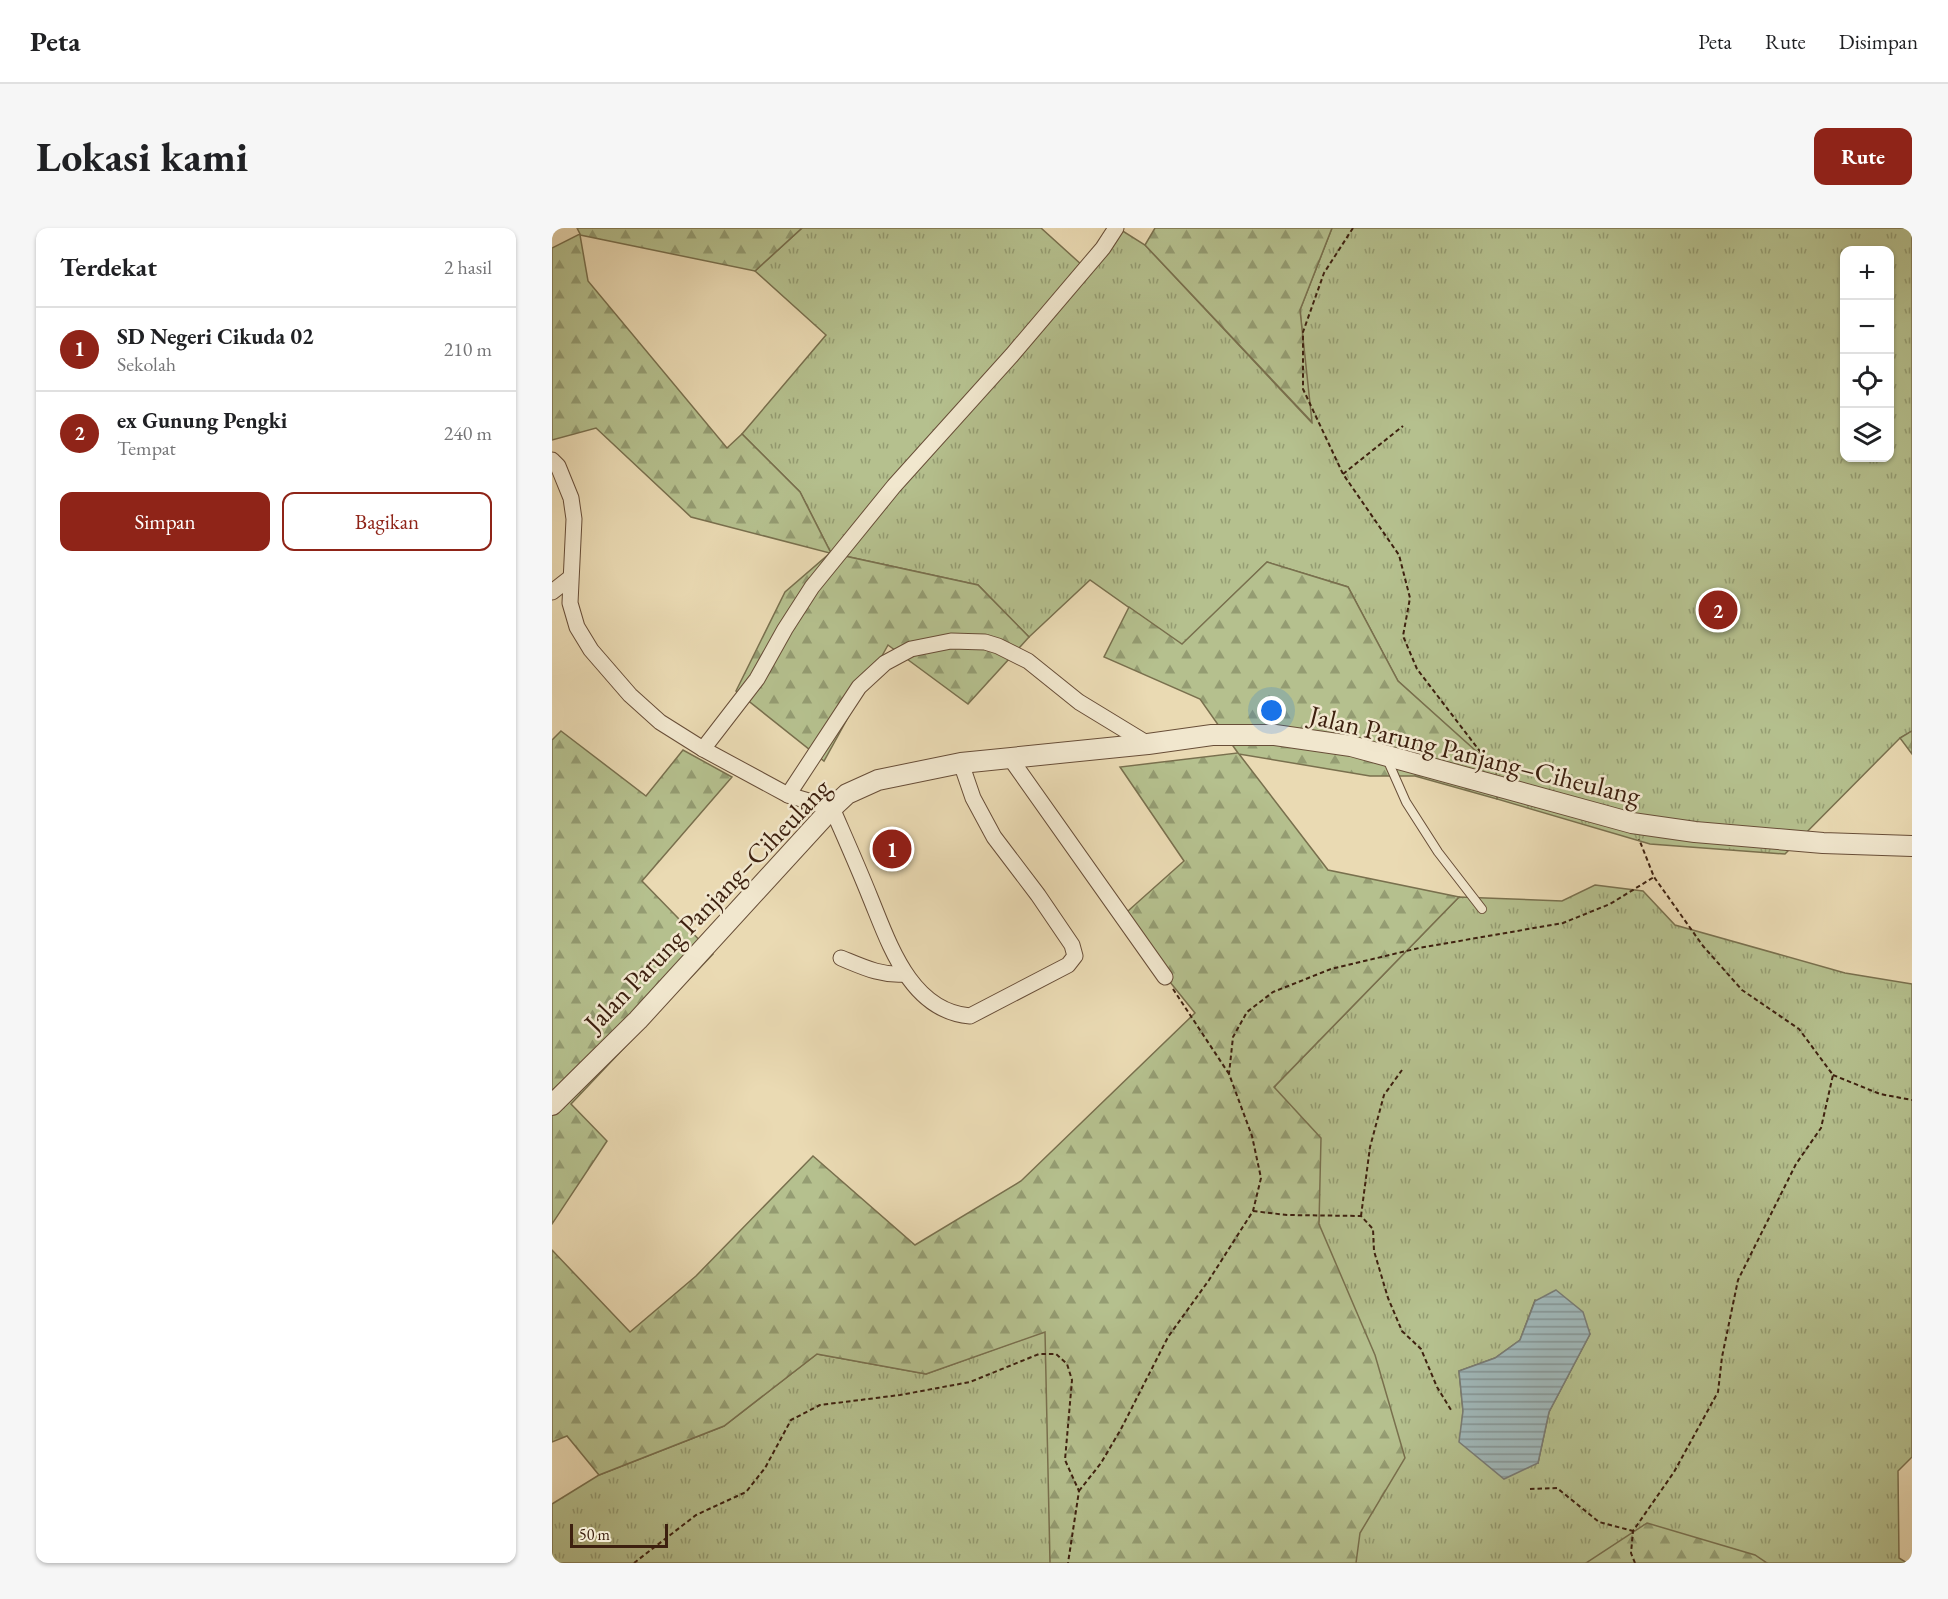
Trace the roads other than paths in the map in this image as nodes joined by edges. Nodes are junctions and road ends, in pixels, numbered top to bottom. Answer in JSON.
{"nodes":[{"id":1,"x":1116,"y":228,"type":"edge"},
{"id":2,"x":552,"y":460,"type":"edge"},
{"id":3,"x":570,"y":578,"type":"junction"},
{"id":4,"x":552,"y":592,"type":"edge"},
{"id":5,"x":1148,"y":744,"type":"junction"},
{"id":6,"x":703,"y":749,"type":"junction"},
{"id":7,"x":1385,"y":755,"type":"junction"},
{"id":8,"x":1010,"y":758,"type":"junction"},
{"id":9,"x":961,"y":763,"type":"junction"},
{"id":10,"x":788,"y":795,"type":"junction"},
{"id":11,"x":832,"y":808,"type":"junction"},
{"id":12,"x":1912,"y":846,"type":"edge"},
{"id":13,"x":1482,"y":909,"type":"dead end"},
{"id":14,"x":841,"y":958,"type":"dead end"},
{"id":15,"x":905,"y":974,"type":"junction"},
{"id":16,"x":1165,"y":977,"type":"road end"},
{"id":17,"x":552,"y":1105,"type":"edge"}],
"edges":[{"from":1,"to":6,"type":"street"},
{"from":2,"to":3,"type":"street"},
{"from":3,"to":4,"type":"street"},
{"from":3,"to":6,"type":"street"},
{"from":5,"to":7,"type":"street","name":"Jalan Parung Panjang–Ciheulang"},
{"from":5,"to":8,"type":"street","name":"Jalan Parung Panjang–Ciheulang"},
{"from":5,"to":10,"type":"street"},
{"from":6,"to":10,"type":"street"},
{"from":7,"to":12,"type":"street","name":"Jalan Parung Panjang–Ciheulang"},
{"from":7,"to":13,"type":"lane"},
{"from":8,"to":9,"type":"street","name":"Jalan Parung Panjang–Ciheulang"},
{"from":8,"to":16,"type":"street"},
{"from":9,"to":11,"type":"street","name":"Jalan Parung Panjang–Ciheulang"},
{"from":9,"to":15,"type":"street"},
{"from":10,"to":11,"type":"street"},
{"from":11,"to":15,"type":"street"},
{"from":11,"to":17,"type":"street","name":"Jalan Parung Panjang–Ciheulang"},
{"from":14,"to":15,"type":"street"}]}
